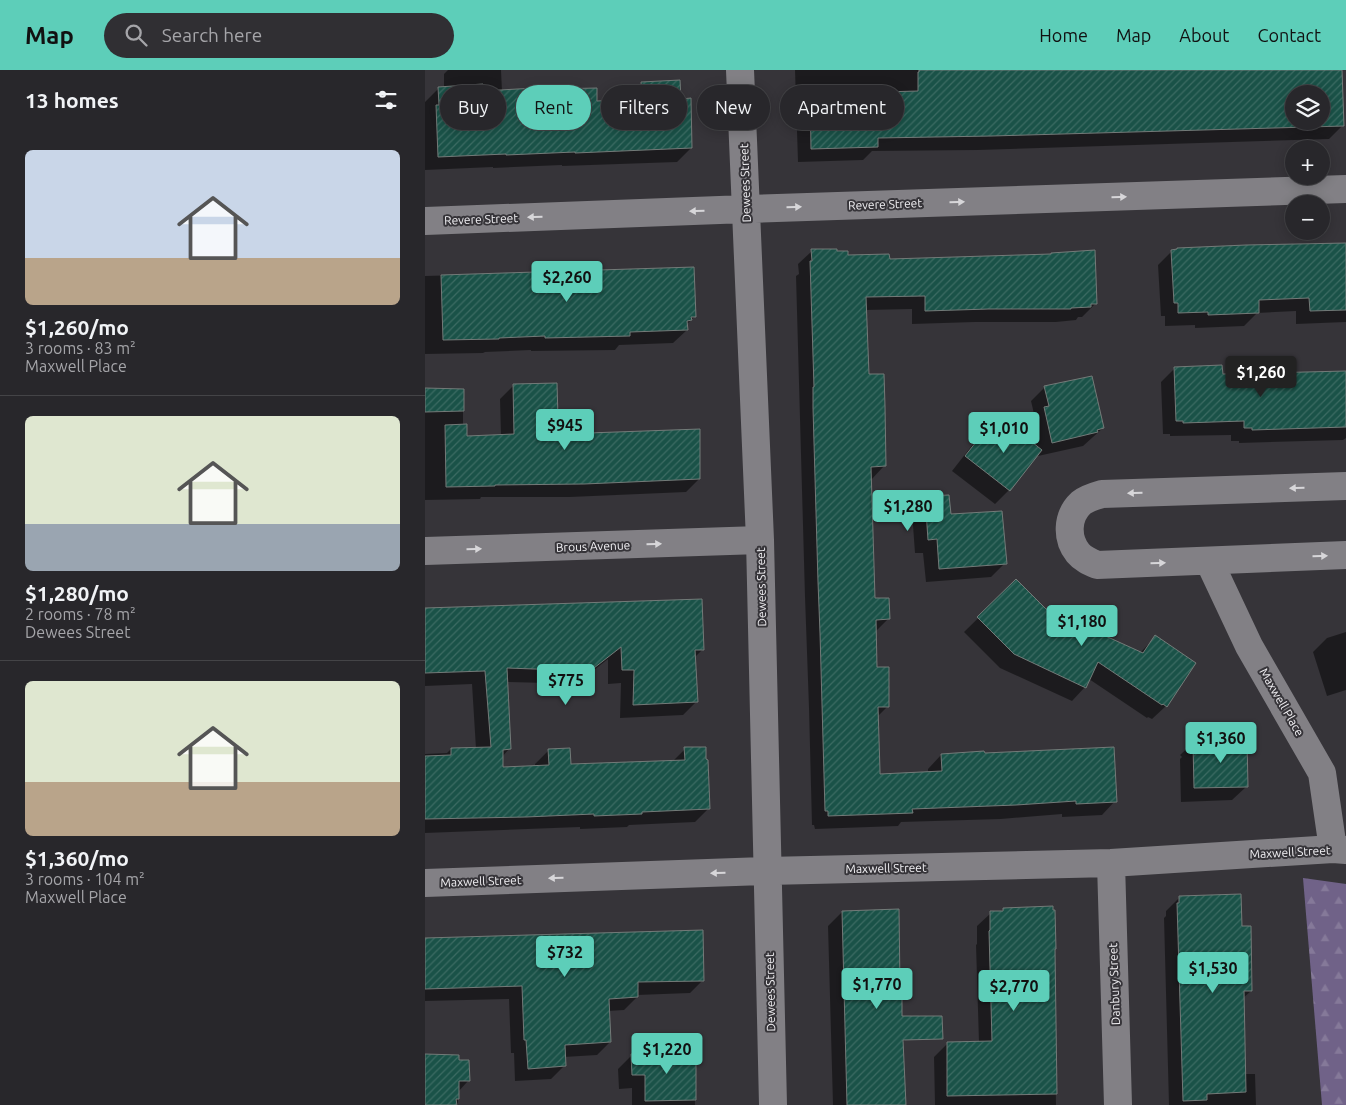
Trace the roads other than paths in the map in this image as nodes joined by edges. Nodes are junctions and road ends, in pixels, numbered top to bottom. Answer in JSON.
{"nodes":[{"id":1,"x":740,"y":70,"type":"edge"},
{"id":2,"x":1346,"y":189,"type":"edge"},
{"id":3,"x":746,"y":209,"type":"junction"},
{"id":4,"x":425,"y":221,"type":"edge"},
{"id":5,"x":1346,"y":486,"type":"edge"},
{"id":6,"x":760,"y":540,"type":"junction"},
{"id":7,"x":425,"y":551,"type":"edge"},
{"id":8,"x":1346,"y":556,"type":"edge"},
{"id":9,"x":1209,"y":561,"type":"junction"},
{"id":10,"x":1339,"y":850,"type":"edge"},
{"id":11,"x":1111,"y":863,"type":"junction"},
{"id":12,"x":767,"y":871,"type":"junction"},
{"id":13,"x":425,"y":883,"type":"edge"},
{"id":14,"x":773,"y":1105,"type":"edge"},
{"id":15,"x":1118,"y":1105,"type":"edge"}],
"edges":[{"from":1,"to":3,"type":"street","name":"Dewees Street"},
{"from":3,"to":2,"type":"street","name":"Revere Street","one_way":true},
{"from":3,"to":4,"type":"street","name":"Revere Street","one_way":true},
{"from":3,"to":6,"type":"street","name":"Dewees Street"},
{"from":5,"to":9,"type":"street","one_way":true},
{"from":7,"to":6,"type":"street","name":"Brous Avenue","one_way":true},
{"from":6,"to":12,"type":"street","name":"Dewees Street"},
{"from":9,"to":8,"type":"street","one_way":true},
{"from":9,"to":10,"type":"street","name":"Maxwell Place"},
{"from":10,"to":11,"type":"street","name":"Maxwell Street"},
{"from":11,"to":12,"type":"street","name":"Maxwell Street"},
{"from":11,"to":15,"type":"street","name":"Danbury Street"},
{"from":12,"to":13,"type":"street","name":"Maxwell Street","one_way":true},
{"from":12,"to":14,"type":"street","name":"Dewees Street"}]}
